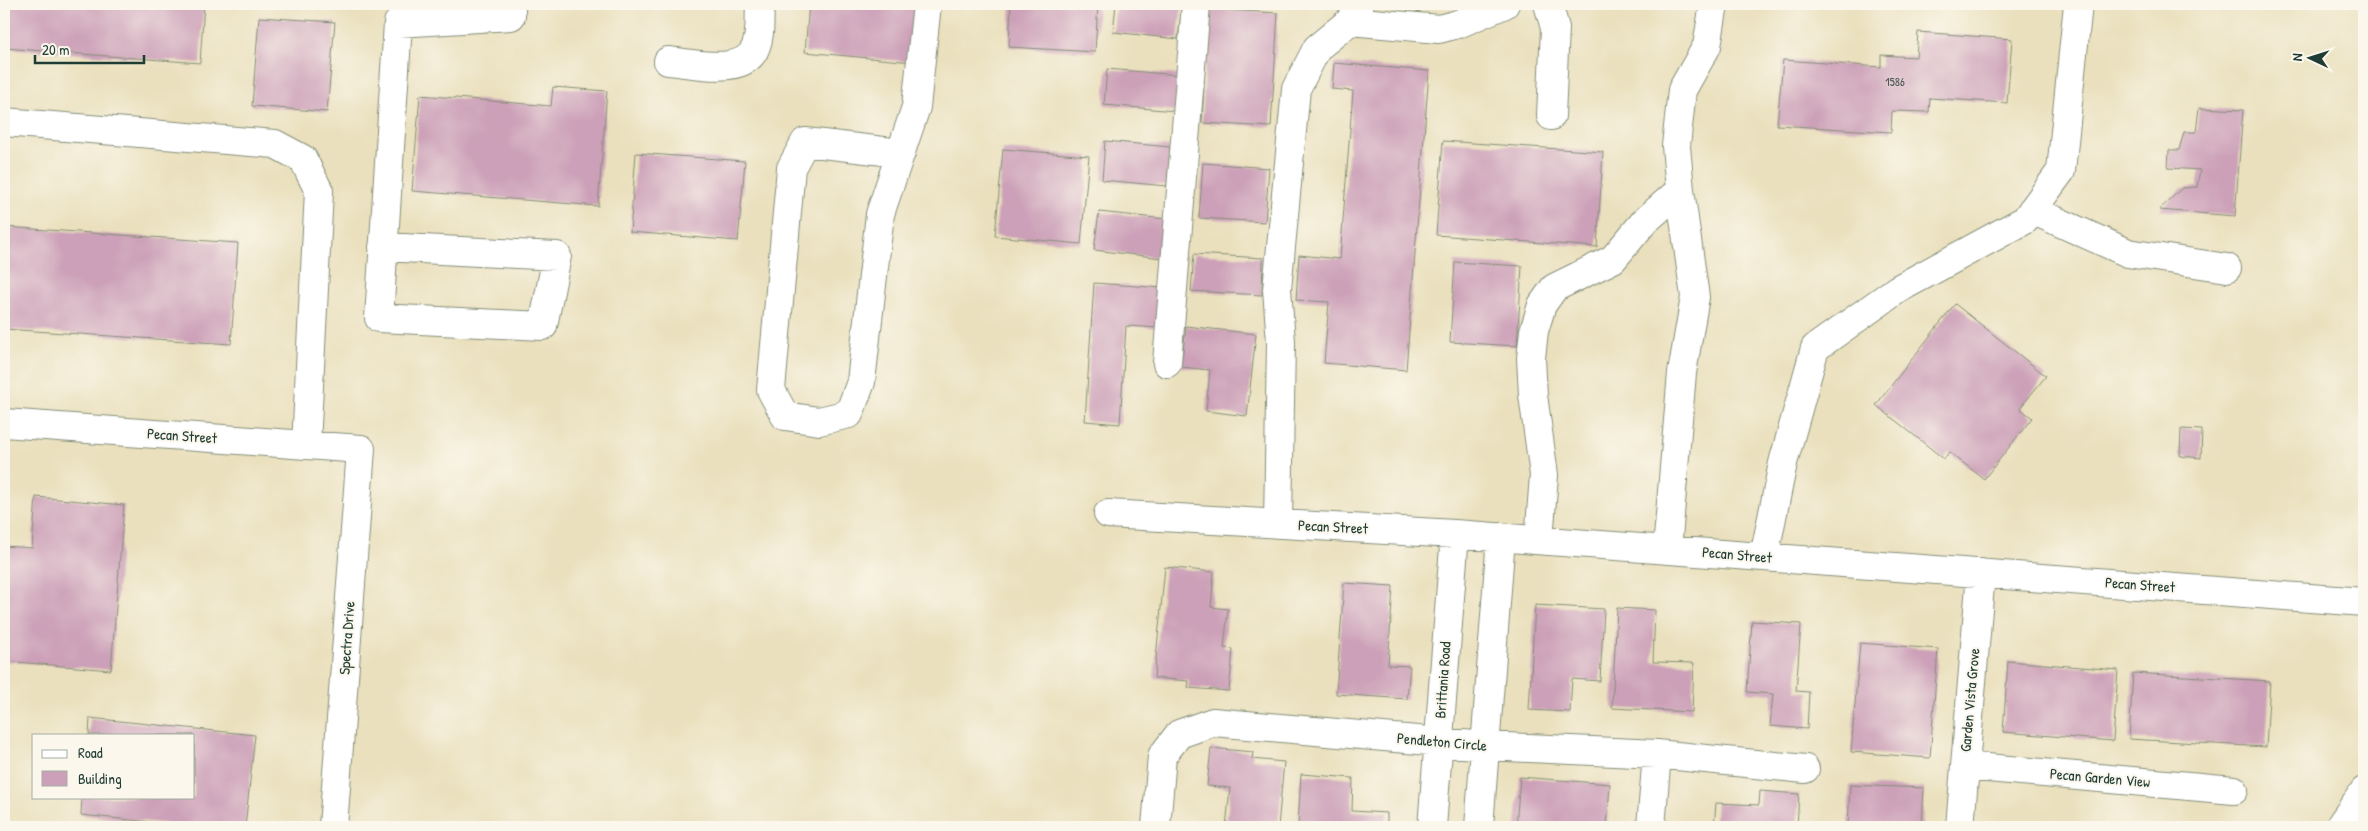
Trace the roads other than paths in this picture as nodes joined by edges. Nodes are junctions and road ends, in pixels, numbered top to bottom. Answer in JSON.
{"nodes":[{"id":1,"x":511,"y":4,"type":"edge"},
{"id":2,"x":760,"y":4,"type":"edge"},
{"id":3,"x":928,"y":4,"type":"edge"},
{"id":4,"x":1196,"y":4,"type":"edge"},
{"id":5,"x":1505,"y":4,"type":"edge"},
{"id":6,"x":1548,"y":4,"type":"edge"},
{"id":7,"x":1714,"y":4,"type":"edge"},
{"id":8,"x":2078,"y":4,"type":"edge"},
{"id":9,"x":1355,"y":12,"type":"edge"},
{"id":10,"x":668,"y":61,"type":"dead end"},
{"id":11,"x":1551,"y":116,"type":"dead end"},
{"id":12,"x":4,"y":122,"type":"edge"},
{"id":13,"x":901,"y":153,"type":"junction"},
{"id":14,"x":1680,"y":190,"type":"junction"},
{"id":15,"x":2032,"y":210,"type":"junction"},
{"id":16,"x":383,"y":246,"type":"junction"},
{"id":17,"x":2227,"y":268,"type":"dead end"},
{"id":18,"x":1167,"y":363,"type":"dead end"},
{"id":19,"x":4,"y":423,"type":"edge"},
{"id":20,"x":306,"y":445,"type":"junction"},
{"id":21,"x":360,"y":449,"type":"joint"},
{"id":22,"x":1108,"y":514,"type":"dead end"},
{"id":23,"x":1278,"y":524,"type":"junction"},
{"id":24,"x":1454,"y":534,"type":"junction"},
{"id":25,"x":1501,"y":538,"type":"junction"},
{"id":26,"x":1539,"y":540,"type":"junction"},
{"id":27,"x":1667,"y":550,"type":"junction"},
{"id":28,"x":1764,"y":557,"type":"junction"},
{"id":29,"x":1980,"y":573,"type":"junction"},
{"id":30,"x":2364,"y":602,"type":"edge"},
{"id":31,"x":1439,"y":742,"type":"junction"},
{"id":32,"x":1486,"y":746,"type":"junction"},
{"id":33,"x":1657,"y":754,"type":"junction"},
{"id":34,"x":1965,"y":766,"type":"junction"},
{"id":35,"x":1805,"y":769,"type":"dead end"},
{"id":36,"x":2234,"y":790,"type":"dead end"},
{"id":37,"x":2364,"y":791,"type":"edge"},
{"id":38,"x":333,"y":827,"type":"edge"},
{"id":39,"x":1156,"y":827,"type":"edge"},
{"id":40,"x":1432,"y":827,"type":"edge"},
{"id":41,"x":1479,"y":827,"type":"edge"},
{"id":42,"x":1651,"y":827,"type":"edge"},
{"id":43,"x":1960,"y":827,"type":"edge"},
{"id":44,"x":2339,"y":827,"type":"edge"}],
"edges":[{"from":1,"to":16,"type":"street"},
{"from":2,"to":10,"type":"street"},
{"from":3,"to":13,"type":"street"},
{"from":4,"to":18,"type":"street"},
{"from":5,"to":9,"type":"street"},
{"from":6,"to":11,"type":"street"},
{"from":7,"to":14,"type":"street"},
{"from":8,"to":15,"type":"street"},
{"from":9,"to":23,"type":"street"},
{"from":12,"to":20,"type":"street"},
{"from":13,"to":13,"type":"street"},
{"from":14,"to":26,"type":"street"},
{"from":14,"to":27,"type":"street"},
{"from":15,"to":17,"type":"street"},
{"from":15,"to":28,"type":"street"},
{"from":16,"to":16,"type":"street"},
{"from":19,"to":20,"type":"street","name":"Pecan Street"},
{"from":20,"to":21,"type":"street","name":"Pecan Street"},
{"from":21,"to":38,"type":"street","name":"Spectra Drive"},
{"from":22,"to":23,"type":"street","name":"Pecan Street"},
{"from":23,"to":24,"type":"street","name":"Pecan Street"},
{"from":24,"to":25,"type":"street","name":"Pecan Street"},
{"from":24,"to":31,"type":"street","name":"Brittania Road"},
{"from":25,"to":26,"type":"street","name":"Pecan Street"},
{"from":25,"to":32,"type":"street"},
{"from":26,"to":27,"type":"street","name":"Pecan Street"},
{"from":27,"to":28,"type":"street","name":"Pecan Street"},
{"from":28,"to":29,"type":"street","name":"Pecan Street"},
{"from":29,"to":30,"type":"street","name":"Pecan Street"},
{"from":29,"to":34,"type":"street","name":"Garden Vista Grove"},
{"from":31,"to":32,"type":"street","name":"Pendleton Circle"},
{"from":31,"to":39,"type":"street","name":"Pendleton Circle"},
{"from":31,"to":40,"type":"street","name":"Brittania Road"},
{"from":32,"to":33,"type":"street","name":"Pendleton Circle"},
{"from":32,"to":41,"type":"street"},
{"from":33,"to":35,"type":"street","name":"Pendleton Circle"},
{"from":33,"to":42,"type":"street"},
{"from":34,"to":36,"type":"street","name":"Pecan Garden View"},
{"from":34,"to":43,"type":"street","name":"Garden Vista Grove"},
{"from":37,"to":44,"type":"street"}]}
